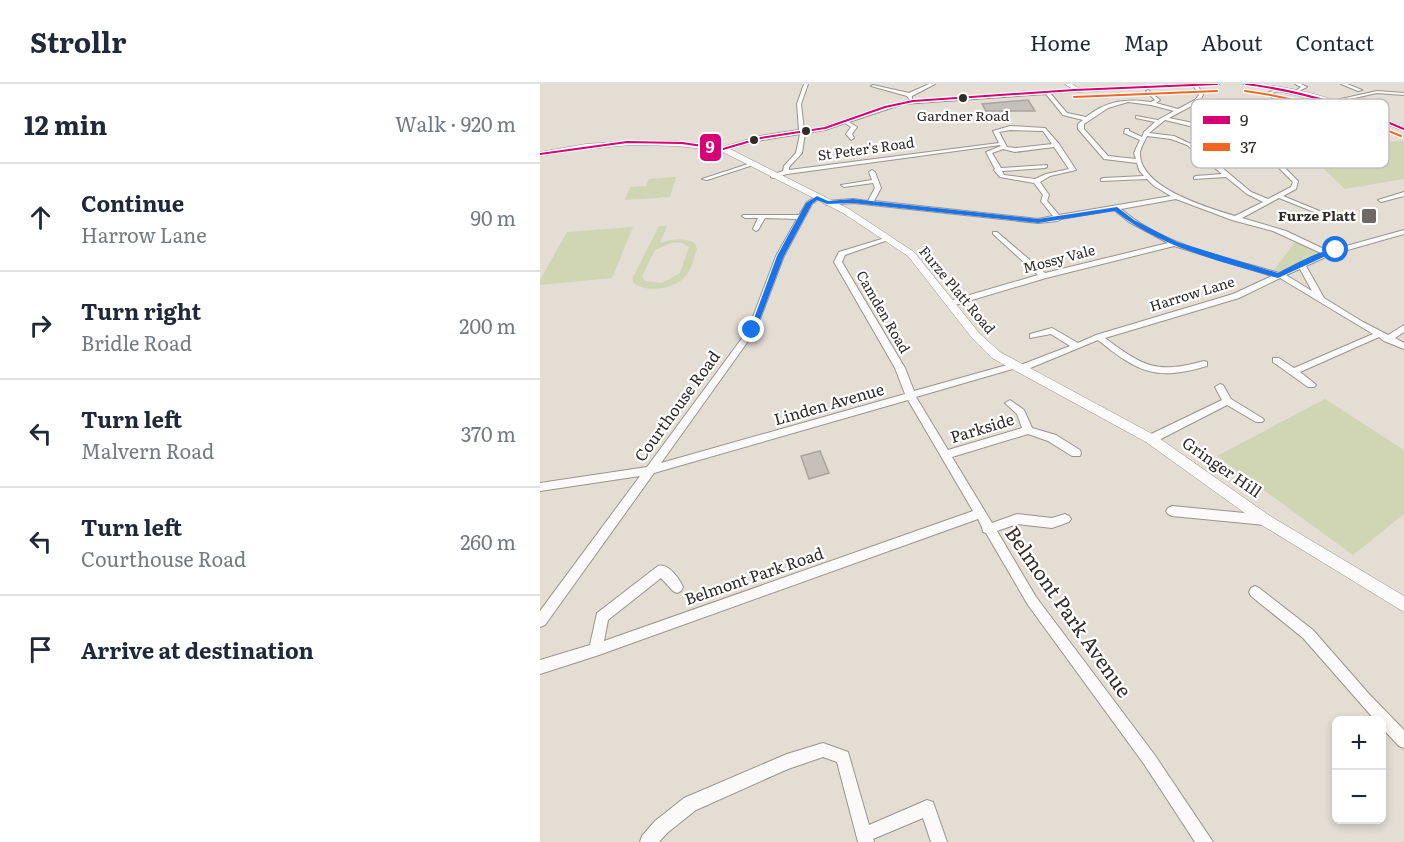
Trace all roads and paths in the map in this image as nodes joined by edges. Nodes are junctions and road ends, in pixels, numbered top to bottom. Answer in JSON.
{"nodes":[{"id":1,"x":806,"y":84,"type":"edge"},
{"id":2,"x":880,"y":84,"type":"edge"},
{"id":3,"x":933,"y":84,"type":"edge"},
{"id":4,"x":1068,"y":84,"type":"edge"},
{"id":5,"x":1217,"y":84,"type":"edge"},
{"id":6,"x":1246,"y":84,"type":"edge"},
{"id":7,"x":1343,"y":84,"type":"edge"},
{"id":8,"x":1195,"y":85,"type":"edge"},
{"id":9,"x":1298,"y":87,"type":"edge"},
{"id":10,"x":1074,"y":90,"type":"junction"},
{"id":11,"x":1360,"y":90,"type":"dead end"},
{"id":12,"x":1148,"y":92,"type":"dead end"},
{"id":13,"x":1048,"y":93,"type":"junction"},
{"id":14,"x":1404,"y":94,"type":"edge"},
{"id":15,"x":909,"y":95,"type":"junction"},
{"id":16,"x":1198,"y":99,"type":"edge"},
{"id":17,"x":1276,"y":99,"type":"edge"},
{"id":18,"x":1313,"y":99,"type":"edge"},
{"id":19,"x":1329,"y":99,"type":"edge"},
{"id":20,"x":1344,"y":99,"type":"edge"},
{"id":21,"x":913,"y":101,"type":"junction"},
{"id":22,"x":1152,"y":104,"type":"junction"},
{"id":23,"x":1191,"y":105,"type":"edge"},
{"id":24,"x":1180,"y":111,"type":"junction"},
{"id":25,"x":1138,"y":117,"type":"dead end"},
{"id":26,"x":1167,"y":118,"type":"junction"},
{"id":27,"x":1086,"y":119,"type":"junction"},
{"id":28,"x":846,"y":122,"type":"junction"},
{"id":29,"x":1160,"y":122,"type":"junction"},
{"id":30,"x":1191,"y":124,"type":"edge"},
{"id":31,"x":1389,"y":124,"type":"edge"},
{"id":32,"x":1404,"y":129,"type":"edge"},
{"id":33,"x":1127,"y":130,"type":"dead end"},
{"id":34,"x":802,"y":134,"type":"junction"},
{"id":35,"x":1144,"y":136,"type":"junction"},
{"id":36,"x":851,"y":138,"type":"dead end"},
{"id":37,"x":1057,"y":145,"type":"junction"},
{"id":38,"x":1003,"y":146,"type":"junction"},
{"id":39,"x":1191,"y":146,"type":"edge"},
{"id":40,"x":723,"y":149,"type":"junction"},
{"id":41,"x":540,"y":154,"type":"edge"},
{"id":42,"x":1138,"y":160,"type":"junction"},
{"id":43,"x":750,"y":165,"type":"junction"},
{"id":44,"x":1045,"y":166,"type":"dead end"},
{"id":45,"x":1219,"y":168,"type":"edge"},
{"id":46,"x":1282,"y":168,"type":"edge"},
{"id":47,"x":997,"y":170,"type":"junction"},
{"id":48,"x":786,"y":172,"type":"junction"},
{"id":49,"x":872,"y":172,"type":"dead end"},
{"id":50,"x":1227,"y":175,"type":"junction"},
{"id":51,"x":773,"y":176,"type":"junction"},
{"id":52,"x":1149,"y":177,"type":"junction"},
{"id":53,"x":705,"y":178,"type":"dead end"},
{"id":54,"x":1196,"y":178,"type":"dead end"},
{"id":55,"x":1102,"y":180,"type":"dead end"},
{"id":56,"x":876,"y":181,"type":"junction"},
{"id":57,"x":1036,"y":181,"type":"junction"},
{"id":58,"x":844,"y":185,"type":"dead end"},
{"id":59,"x":1404,"y":194,"type":"edge"},
{"id":60,"x":1278,"y":196,"type":"junction"},
{"id":61,"x":1177,"y":197,"type":"junction"},
{"id":62,"x":817,"y":198,"type":"junction"},
{"id":63,"x":1381,"y":200,"type":"dead end"},
{"id":64,"x":1267,"y":201,"type":"junction"},
{"id":65,"x":827,"y":203,"type":"junction"},
{"id":66,"x":870,"y":203,"type":"junction"},
{"id":67,"x":1117,"y":209,"type":"junction"},
{"id":68,"x":745,"y":216,"type":"dead end"},
{"id":69,"x":763,"y":216,"type":"junction"},
{"id":70,"x":801,"y":217,"type":"junction"},
{"id":71,"x":1331,"y":217,"type":"dead end"},
{"id":72,"x":1058,"y":219,"type":"junction"},
{"id":73,"x":1234,"y":219,"type":"junction"},
{"id":74,"x":756,"y":229,"type":"dead end"},
{"id":75,"x":1404,"y":232,"type":"edge"},
{"id":76,"x":995,"y":233,"type":"dead end"},
{"id":77,"x":887,"y":238,"type":"junction"},
{"id":78,"x":1174,"y":244,"type":"junction"},
{"id":79,"x":1327,"y":253,"type":"junction"},
{"id":80,"x":1301,"y":264,"type":"junction"},
{"id":81,"x":1043,"y":276,"type":"junction"},
{"id":82,"x":1278,"y":276,"type":"junction"},
{"id":83,"x":1320,"y":299,"type":"junction"},
{"id":84,"x":952,"y":303,"type":"junction"},
{"id":85,"x":1404,"y":328,"type":"edge"},
{"id":86,"x":1033,"y":336,"type":"dead end"},
{"id":87,"x":1383,"y":336,"type":"junction"},
{"id":88,"x":1099,"y":337,"type":"junction"},
{"id":89,"x":1077,"y":346,"type":"junction"},
{"id":90,"x":1404,"y":346,"type":"edge"},
{"id":91,"x":1276,"y":360,"type":"dead end"},
{"id":92,"x":1204,"y":364,"type":"dead end"},
{"id":93,"x":1017,"y":368,"type":"junction"},
{"id":94,"x":1293,"y":372,"type":"junction"},
{"id":95,"x":1311,"y":385,"type":"dead end"},
{"id":96,"x":1220,"y":387,"type":"dead end"},
{"id":97,"x":911,"y":396,"type":"junction"},
{"id":98,"x":1227,"y":401,"type":"junction"},
{"id":99,"x":1010,"y":402,"type":"dead end"},
{"id":100,"x":1259,"y":420,"type":"dead end"},
{"id":101,"x":1028,"y":430,"type":"junction"},
{"id":102,"x":1151,"y":439,"type":"junction"},
{"id":103,"x":1076,"y":453,"type":"dead end"},
{"id":104,"x":946,"y":455,"type":"junction"},
{"id":105,"x":651,"y":470,"type":"junction"},
{"id":106,"x":540,"y":487,"type":"edge"},
{"id":107,"x":1172,"y":512,"type":"dead end"},
{"id":108,"x":979,"y":514,"type":"junction"},
{"id":109,"x":1065,"y":519,"type":"dead end"},
{"id":110,"x":1265,"y":520,"type":"junction"},
{"id":111,"x":987,"y":529,"type":"junction"},
{"id":112,"x":677,"y":587,"type":"dead end"},
{"id":113,"x":1264,"y":596,"type":"dead end"},
{"id":114,"x":1404,"y":605,"type":"edge"},
{"id":115,"x":540,"y":621,"type":"edge"},
{"id":116,"x":596,"y":650,"type":"junction"},
{"id":117,"x":540,"y":667,"type":"edge"},
{"id":118,"x":1404,"y":741,"type":"edge"},
{"id":119,"x":865,"y":838,"type":"edge"},
{"id":120,"x":648,"y":842,"type":"edge"},
{"id":121,"x":939,"y":842,"type":"edge"},
{"id":122,"x":1205,"y":842,"type":"edge"}],
"edges":[{"from":1,"to":34,"type":"street"},
{"from":2,"to":15,"type":"street"},
{"from":3,"to":15,"type":"street"},
{"from":4,"to":10,"type":"main road"},
{"from":5,"to":8,"type":"main road"},
{"from":6,"to":9,"type":"main road"},
{"from":7,"to":11,"type":"street"},
{"from":8,"to":10,"type":"main road"},
{"from":8,"to":16,"type":"street"},
{"from":9,"to":19,"type":"main road"},
{"from":10,"to":13,"type":"street"},
{"from":12,"to":22,"type":"street"},
{"from":13,"to":21,"type":"street"},
{"from":13,"to":27,"type":"street"},
{"from":14,"to":20,"type":"street"},
{"from":15,"to":21,"type":"street"},
{"from":17,"to":18,"type":"street"},
{"from":21,"to":28,"type":"street"},
{"from":22,"to":24,"type":"street"},
{"from":22,"to":27,"type":"street"},
{"from":23,"to":24,"type":"street"},
{"from":24,"to":26,"type":"street"},
{"from":25,"to":29,"type":"street"},
{"from":26,"to":29,"type":"street"},
{"from":26,"to":30,"type":"street"},
{"from":27,"to":42,"type":"street"},
{"from":28,"to":34,"type":"street"},
{"from":28,"to":36,"type":"street"},
{"from":29,"to":35,"type":"street"},
{"from":31,"to":32,"type":"main road"},
{"from":33,"to":35,"type":"street"},
{"from":34,"to":40,"type":"street"},
{"from":34,"to":48,"type":"street"},
{"from":35,"to":39,"type":"street"},
{"from":35,"to":42,"type":"street"},
{"from":37,"to":38,"type":"street","name":"St Peter's Road"},
{"from":37,"to":38,"type":"street"},
{"from":37,"to":57,"type":"street"},
{"from":38,"to":47,"type":"street"},
{"from":38,"to":48,"type":"street","name":"St Peter's Road"},
{"from":40,"to":41,"type":"main road","name":"Furze Platt Road"},
{"from":40,"to":43,"type":"main road","name":"Furze Platt Road"},
{"from":42,"to":52,"type":"street"},
{"from":43,"to":51,"type":"main road","name":"Furze Platt Road"},
{"from":43,"to":53,"type":"street"},
{"from":44,"to":47,"type":"street"},
{"from":45,"to":50,"type":"street"},
{"from":46,"to":60,"type":"street"},
{"from":47,"to":57,"type":"street"},
{"from":48,"to":51,"type":"street","name":"St Peter's Road"},
{"from":49,"to":56,"type":"street"},
{"from":50,"to":54,"type":"street"},
{"from":50,"to":64,"type":"street"},
{"from":51,"to":62,"type":"main road","name":"Furze Platt Road"},
{"from":52,"to":55,"type":"street"},
{"from":52,"to":61,"type":"street"},
{"from":56,"to":58,"type":"street"},
{"from":56,"to":66,"type":"street"},
{"from":57,"to":72,"type":"street"},
{"from":59,"to":63,"type":"street"},
{"from":60,"to":64,"type":"street"},
{"from":60,"to":71,"type":"street"},
{"from":61,"to":67,"type":"street"},
{"from":61,"to":73,"type":"street"},
{"from":62,"to":65,"type":"main road","name":"Furze Platt Road"},
{"from":62,"to":70,"type":"street","name":"Courthouse Road"},
{"from":64,"to":73,"type":"street"},
{"from":65,"to":66,"type":"street"},
{"from":65,"to":77,"type":"main road","name":"Furze Platt Road"},
{"from":66,"to":72,"type":"street"},
{"from":67,"to":72,"type":"street"},
{"from":67,"to":78,"type":"street"},
{"from":68,"to":69,"type":"street"},
{"from":69,"to":70,"type":"street"},
{"from":69,"to":74,"type":"street"},
{"from":70,"to":105,"type":"street","name":"Courthouse Road"},
{"from":73,"to":79,"type":"street"},
{"from":75,"to":79,"type":"street","name":"Harrow Lane"},
{"from":76,"to":81,"type":"street"},
{"from":77,"to":84,"type":"main road","name":"Furze Platt Road"},
{"from":77,"to":97,"type":"street","name":"Camden Road"},
{"from":78,"to":81,"type":"street","name":"Mossy Vale"},
{"from":78,"to":82,"type":"street"},
{"from":79,"to":80,"type":"street","name":"Harrow Lane"},
{"from":80,"to":82,"type":"street","name":"Harrow Lane"},
{"from":80,"to":83,"type":"street"},
{"from":81,"to":84,"type":"street","name":"Mossy Vale"},
{"from":82,"to":83,"type":"street"},
{"from":82,"to":88,"type":"street","name":"Harrow Lane"},
{"from":83,"to":87,"type":"street"},
{"from":84,"to":93,"type":"main road","name":"Furze Platt Road"},
{"from":85,"to":87,"type":"street"},
{"from":86,"to":89,"type":"street"},
{"from":87,"to":90,"type":"street"},
{"from":87,"to":94,"type":"street"},
{"from":88,"to":89,"type":"street","name":"Harrow Lane"},
{"from":88,"to":92,"type":"street"},
{"from":89,"to":93,"type":"street","name":"Harrow Lane"},
{"from":91,"to":94,"type":"street"},
{"from":93,"to":97,"type":"street","name":"Linden Avenue"},
{"from":93,"to":102,"type":"main road","name":"Gringer Hill"},
{"from":94,"to":95,"type":"street"},
{"from":96,"to":98,"type":"street"},
{"from":97,"to":104,"type":"street","name":"Belmont Park Avenue"},
{"from":97,"to":105,"type":"street","name":"Linden Avenue"},
{"from":98,"to":100,"type":"street"},
{"from":98,"to":102,"type":"street"},
{"from":99,"to":101,"type":"street","name":"Parkside"},
{"from":101,"to":103,"type":"street","name":"Parkside"},
{"from":101,"to":104,"type":"street","name":"Parkside"},
{"from":102,"to":110,"type":"main road","name":"Gringer Hill"},
{"from":104,"to":108,"type":"street","name":"Belmont Park Avenue"},
{"from":105,"to":106,"type":"street","name":"Linden Avenue"},
{"from":105,"to":115,"type":"street","name":"Courthouse Road"},
{"from":107,"to":110,"type":"street"},
{"from":108,"to":111,"type":"street","name":"Belmont Park Avenue"},
{"from":108,"to":116,"type":"street","name":"Belmont Park Road"},
{"from":109,"to":111,"type":"street"},
{"from":110,"to":114,"type":"main road","name":"Gringer Hill"},
{"from":111,"to":122,"type":"street","name":"Belmont Park Avenue"},
{"from":112,"to":116,"type":"street"},
{"from":113,"to":118,"type":"street"},
{"from":116,"to":117,"type":"street","name":"Belmont Park Road"},
{"from":119,"to":120,"type":"street"},
{"from":119,"to":121,"type":"street"}]}
